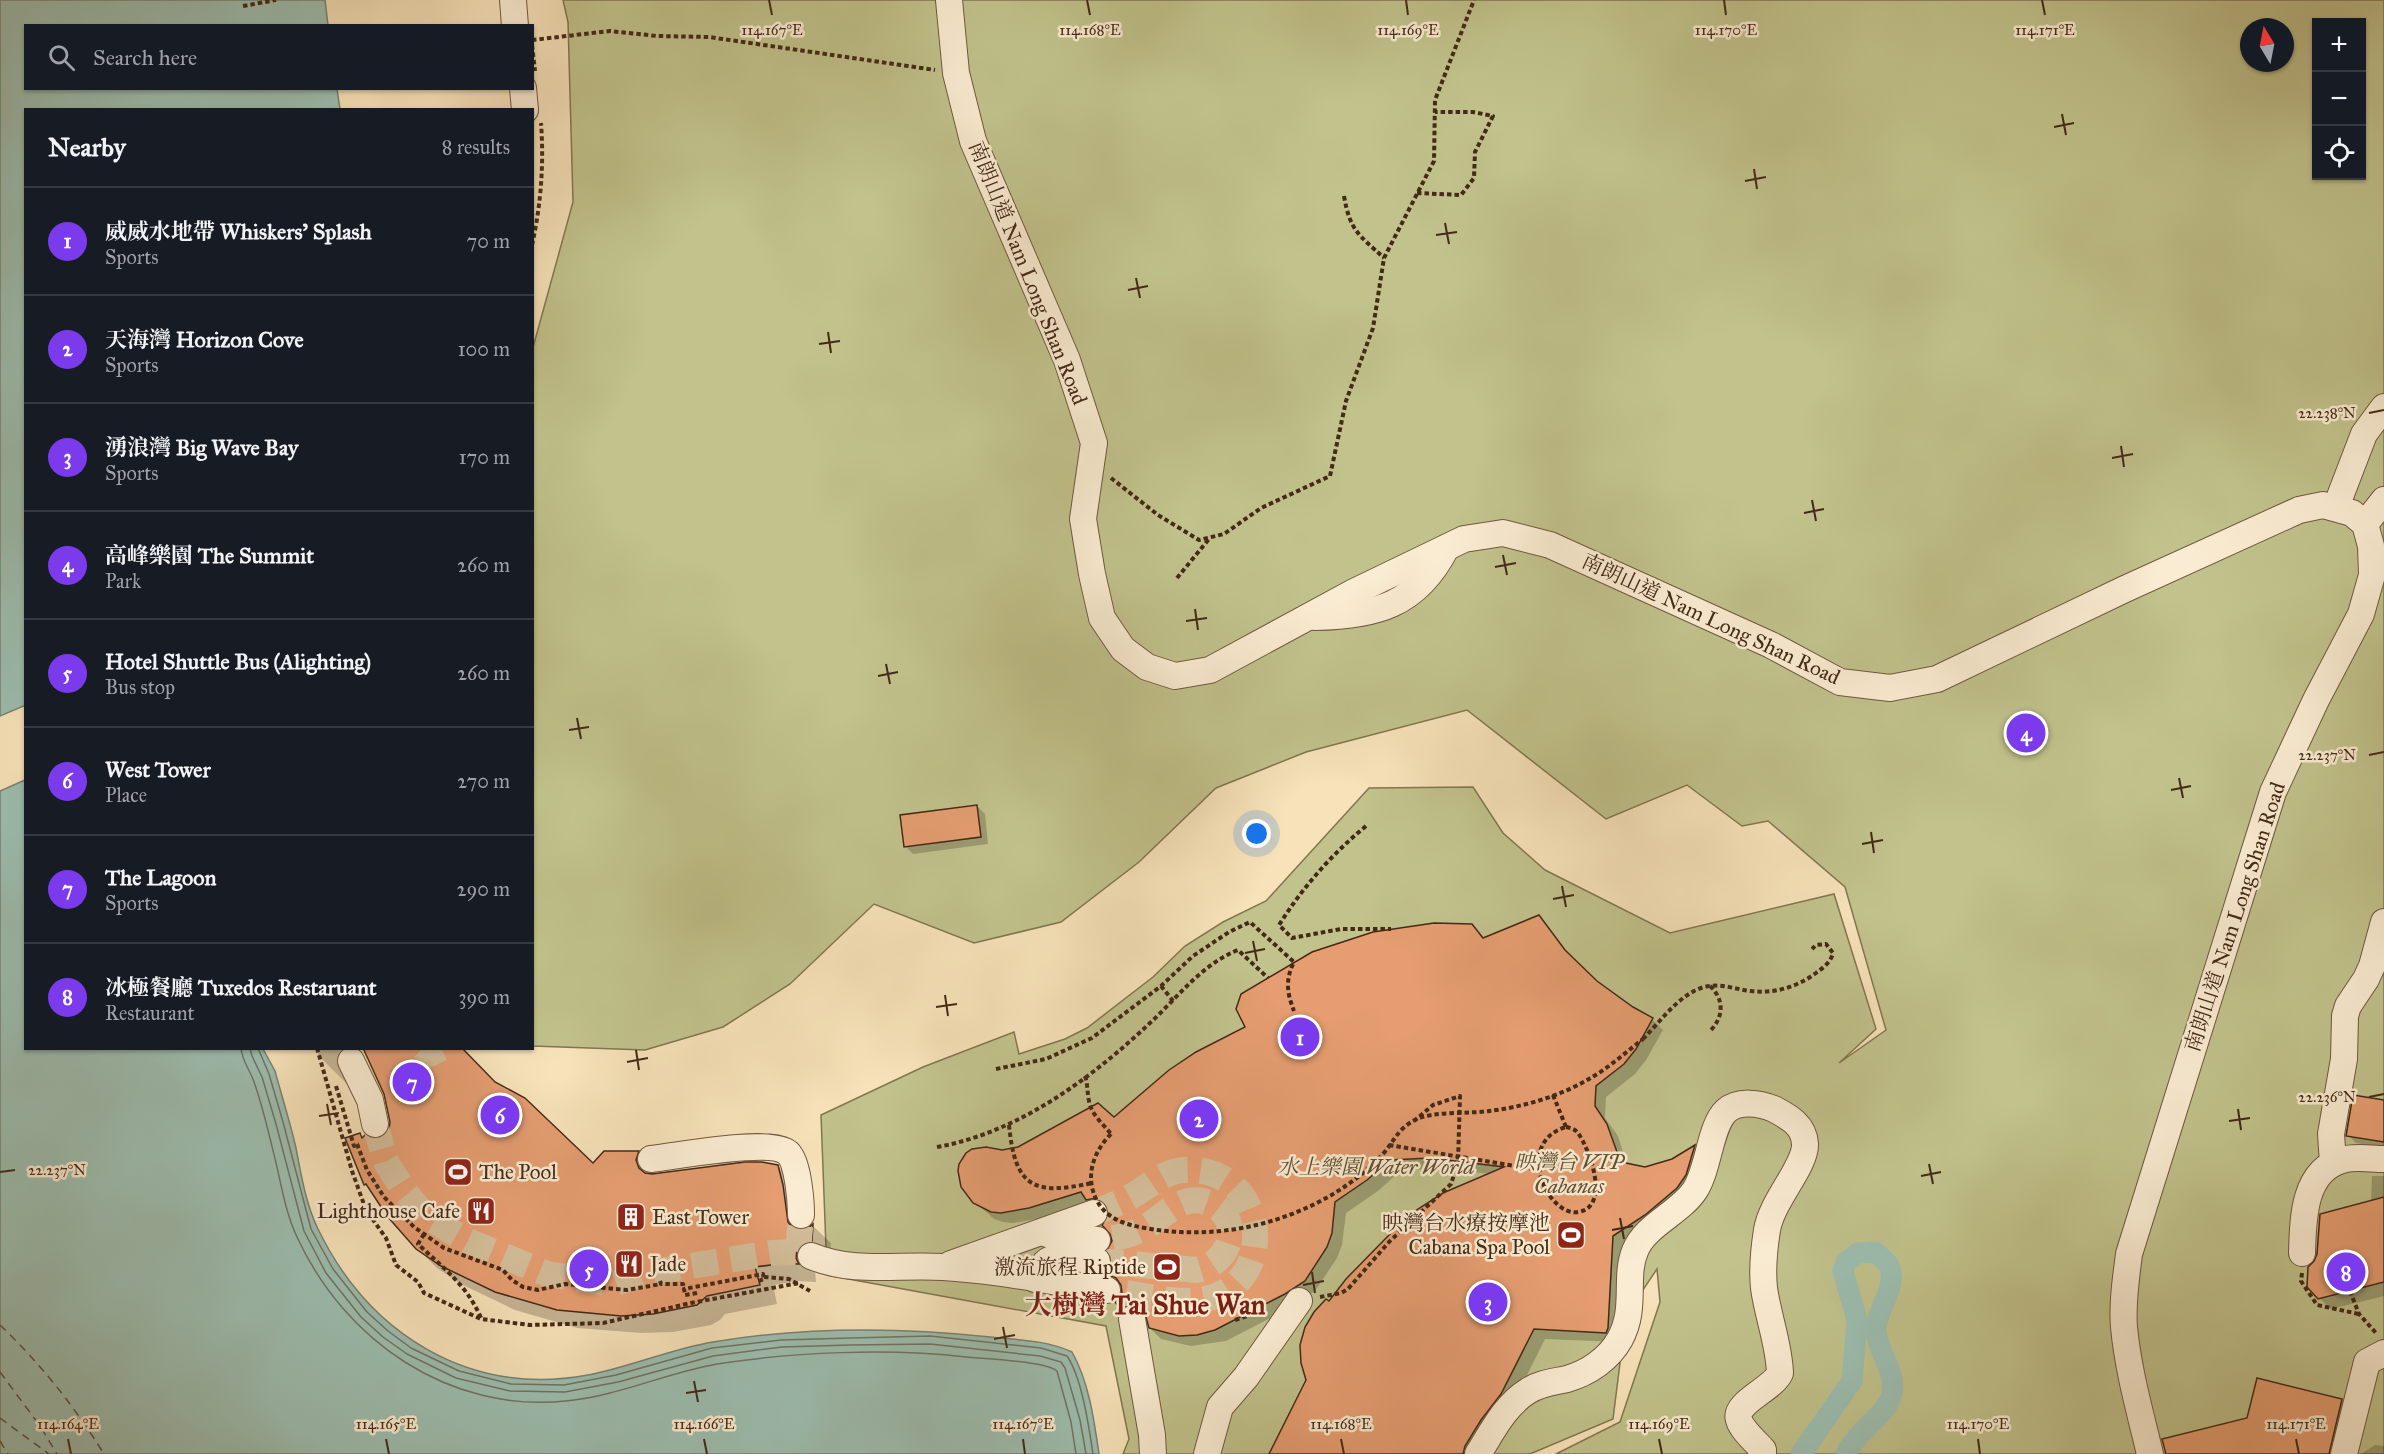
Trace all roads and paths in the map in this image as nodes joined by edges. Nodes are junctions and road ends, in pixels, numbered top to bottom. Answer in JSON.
{"nodes":[{"id":1,"x":276,"y":0,"type":"edge"},
{"id":2,"x":513,"y":0,"type":"edge"},
{"id":3,"x":950,"y":0,"type":"edge"},
{"id":4,"x":1474,"y":0,"type":"edge"},
{"id":5,"x":243,"y":6,"type":"dead end"},
{"id":6,"x":515,"y":24,"type":"edge"},
{"id":7,"x":534,"y":40,"type":"edge"},
{"id":8,"x":956,"y":64,"type":"junction"},
{"id":9,"x":530,"y":90,"type":"edge"},
{"id":10,"x":532,"y":108,"type":"edge"},
{"id":11,"x":1435,"y":112,"type":"junction"},
{"id":12,"x":534,"y":115,"type":"edge"},
{"id":13,"x":1417,"y":193,"type":"junction"},
{"id":14,"x":1344,"y":196,"type":"dead end"},
{"id":15,"x":534,"y":233,"type":"edge"},
{"id":16,"x":1384,"y":258,"type":"junction"},
{"id":17,"x":2384,"y":407,"type":"edge"},
{"id":18,"x":1094,"y":443,"type":"junction"},
{"id":19,"x":2384,"y":500,"type":"edge"},
{"id":20,"x":2336,"y":507,"type":"junction"},
{"id":21,"x":2365,"y":524,"type":"junction"},
{"id":22,"x":1210,"y":538,"type":"junction"},
{"id":23,"x":1177,"y":578,"type":"dead end"},
{"id":24,"x":1366,"y":826,"type":"dead end"},
{"id":25,"x":2384,"y":922,"type":"edge"},
{"id":26,"x":1391,"y":929,"type":"dead end"},
{"id":27,"x":1812,"y":949,"type":"dead end"},
{"id":28,"x":1268,"y":978,"type":"dead end"},
{"id":29,"x":1161,"y":986,"type":"junction"},
{"id":30,"x":1710,"y":986,"type":"junction"},
{"id":31,"x":1173,"y":1000,"type":"junction"},
{"id":32,"x":1294,"y":1011,"type":"dead end"},
{"id":33,"x":1711,"y":1030,"type":"dead end"},
{"id":34,"x":319,"y":1050,"type":"edge"},
{"id":35,"x":351,"y":1061,"type":"dead end"},
{"id":36,"x":996,"y":1069,"type":"dead end"},
{"id":37,"x":1085,"y":1077,"type":"junction"},
{"id":38,"x":334,"y":1080,"type":"dead end"},
{"id":39,"x":1553,"y":1095,"type":"junction"},
{"id":40,"x":1414,"y":1121,"type":"junction"},
{"id":41,"x":1010,"y":1125,"type":"junction"},
{"id":42,"x":1566,"y":1127,"type":"junction"},
{"id":43,"x":366,"y":1130,"type":"joint"},
{"id":44,"x":357,"y":1144,"type":"junction"},
{"id":45,"x":1389,"y":1145,"type":"junction"},
{"id":46,"x":937,"y":1147,"type":"dead end"},
{"id":47,"x":651,"y":1159,"type":"dead end"},
{"id":48,"x":2384,"y":1159,"type":"edge"},
{"id":49,"x":2333,"y":1163,"type":"junction"},
{"id":50,"x":1539,"y":1170,"type":"junction"},
{"id":51,"x":1092,"y":1183,"type":"junction"},
{"id":52,"x":1094,"y":1213,"type":"tunnel mouth"},
{"id":53,"x":801,"y":1215,"type":"tunnel mouth"},
{"id":54,"x":424,"y":1234,"type":"junction"},
{"id":55,"x":1031,"y":1237,"type":"junction"},
{"id":56,"x":2302,"y":1253,"type":"joint"},
{"id":57,"x":811,"y":1256,"type":"tunnel mouth"},
{"id":58,"x":942,"y":1267,"type":"junction"},
{"id":59,"x":764,"y":1277,"type":"junction"},
{"id":60,"x":1026,"y":1278,"type":"junction"},
{"id":61,"x":759,"y":1281,"type":"dead end"},
{"id":62,"x":799,"y":1283,"type":"junction"},
{"id":63,"x":684,"y":1290,"type":"junction"},
{"id":64,"x":1107,"y":1290,"type":"tunnel mouth"},
{"id":65,"x":810,"y":1291,"type":"dead end"},
{"id":66,"x":2350,"y":1292,"type":"dead end"},
{"id":67,"x":697,"y":1293,"type":"dead end"},
{"id":68,"x":1335,"y":1294,"type":"dead end"},
{"id":69,"x":1299,"y":1301,"type":"dead end"},
{"id":70,"x":2359,"y":1314,"type":"junction"},
{"id":71,"x":481,"y":1319,"type":"junction"},
{"id":72,"x":1132,"y":1319,"type":"dead end"},
{"id":73,"x":2384,"y":1339,"type":"edge"},
{"id":74,"x":2384,"y":1353,"type":"edge"},
{"id":75,"x":1153,"y":1454,"type":"edge"},
{"id":76,"x":1207,"y":1454,"type":"edge"},
{"id":77,"x":1478,"y":1454,"type":"edge"},
{"id":78,"x":1763,"y":1454,"type":"edge"},
{"id":79,"x":2150,"y":1454,"type":"edge"},
{"id":80,"x":2344,"y":1454,"type":"edge"}],
"edges":[{"from":1,"to":5,"type":"path"},
{"from":2,"to":6,"type":"street"},
{"from":3,"to":8,"type":"street","name":"南朗山道 Nam Long Shan Road"},
{"from":4,"to":11,"type":"path"},
{"from":7,"to":8,"type":"path"},
{"from":8,"to":18,"type":"street","name":"南朗山道 Nam Long Shan Road"},
{"from":9,"to":10,"type":"street"},
{"from":11,"to":13,"type":"path"},
{"from":11,"to":13,"type":"path"},
{"from":12,"to":15,"type":"path"},
{"from":13,"to":16,"type":"path"},
{"from":14,"to":16,"type":"path"},
{"from":16,"to":22,"type":"path"},
{"from":17,"to":20,"type":"street"},
{"from":18,"to":20,"type":"street","name":"南朗山道 Nam Long Shan Road"},
{"from":18,"to":22,"type":"path"},
{"from":19,"to":21,"type":"street"},
{"from":20,"to":21,"type":"street"},
{"from":21,"to":79,"type":"street","name":"南朗山道 Nam Long Shan Road"},
{"from":22,"to":23,"type":"path"},
{"from":24,"to":26,"type":"path"},
{"from":25,"to":49,"type":"street"},
{"from":27,"to":30,"type":"path"},
{"from":28,"to":31,"type":"path"},
{"from":29,"to":31,"type":"path"},
{"from":29,"to":32,"type":"path"},
{"from":29,"to":36,"type":"path"},
{"from":30,"to":33,"type":"path"},
{"from":30,"to":39,"type":"path","bridge":true},
{"from":31,"to":37,"type":"path"},
{"from":34,"to":71,"type":"path"},
{"from":35,"to":43,"type":"street"},
{"from":37,"to":41,"type":"path"},
{"from":37,"to":51,"type":"path","bridge":true},
{"from":38,"to":44,"type":"path"},
{"from":39,"to":40,"type":"path","bridge":true},
{"from":39,"to":42,"type":"path"},
{"from":40,"to":45,"type":"path","bridge":true},
{"from":40,"to":68,"type":"path","bridge":true},
{"from":41,"to":46,"type":"path"},
{"from":41,"to":51,"type":"path"},
{"from":42,"to":50,"type":"path"},
{"from":42,"to":50,"type":"path"},
{"from":43,"to":44,"type":"path"},
{"from":44,"to":54,"type":"path"},
{"from":45,"to":50,"type":"path","bridge":true},
{"from":45,"to":51,"type":"path","bridge":true},
{"from":47,"to":53,"type":"street"},
{"from":48,"to":49,"type":"street"},
{"from":49,"to":56,"type":"street"},
{"from":52,"to":55,"type":"street"},
{"from":54,"to":63,"type":"path"},
{"from":54,"to":71,"type":"path"},
{"from":55,"to":58,"type":"street"},
{"from":55,"to":60,"type":"street"},
{"from":55,"to":60,"type":"street"},
{"from":56,"to":70,"type":"path"},
{"from":57,"to":58,"type":"street"},
{"from":58,"to":60,"type":"street"},
{"from":59,"to":61,"type":"path"},
{"from":59,"to":62,"type":"path"},
{"from":59,"to":63,"type":"path"},
{"from":60,"to":64,"type":"street"},
{"from":62,"to":65,"type":"path"},
{"from":62,"to":71,"type":"path"},
{"from":63,"to":67,"type":"path"},
{"from":66,"to":70,"type":"path"},
{"from":69,"to":76,"type":"street"},
{"from":70,"to":73,"type":"path"},
{"from":72,"to":75,"type":"street"},
{"from":74,"to":80,"type":"street"},
{"from":77,"to":78,"type":"street"}]}
